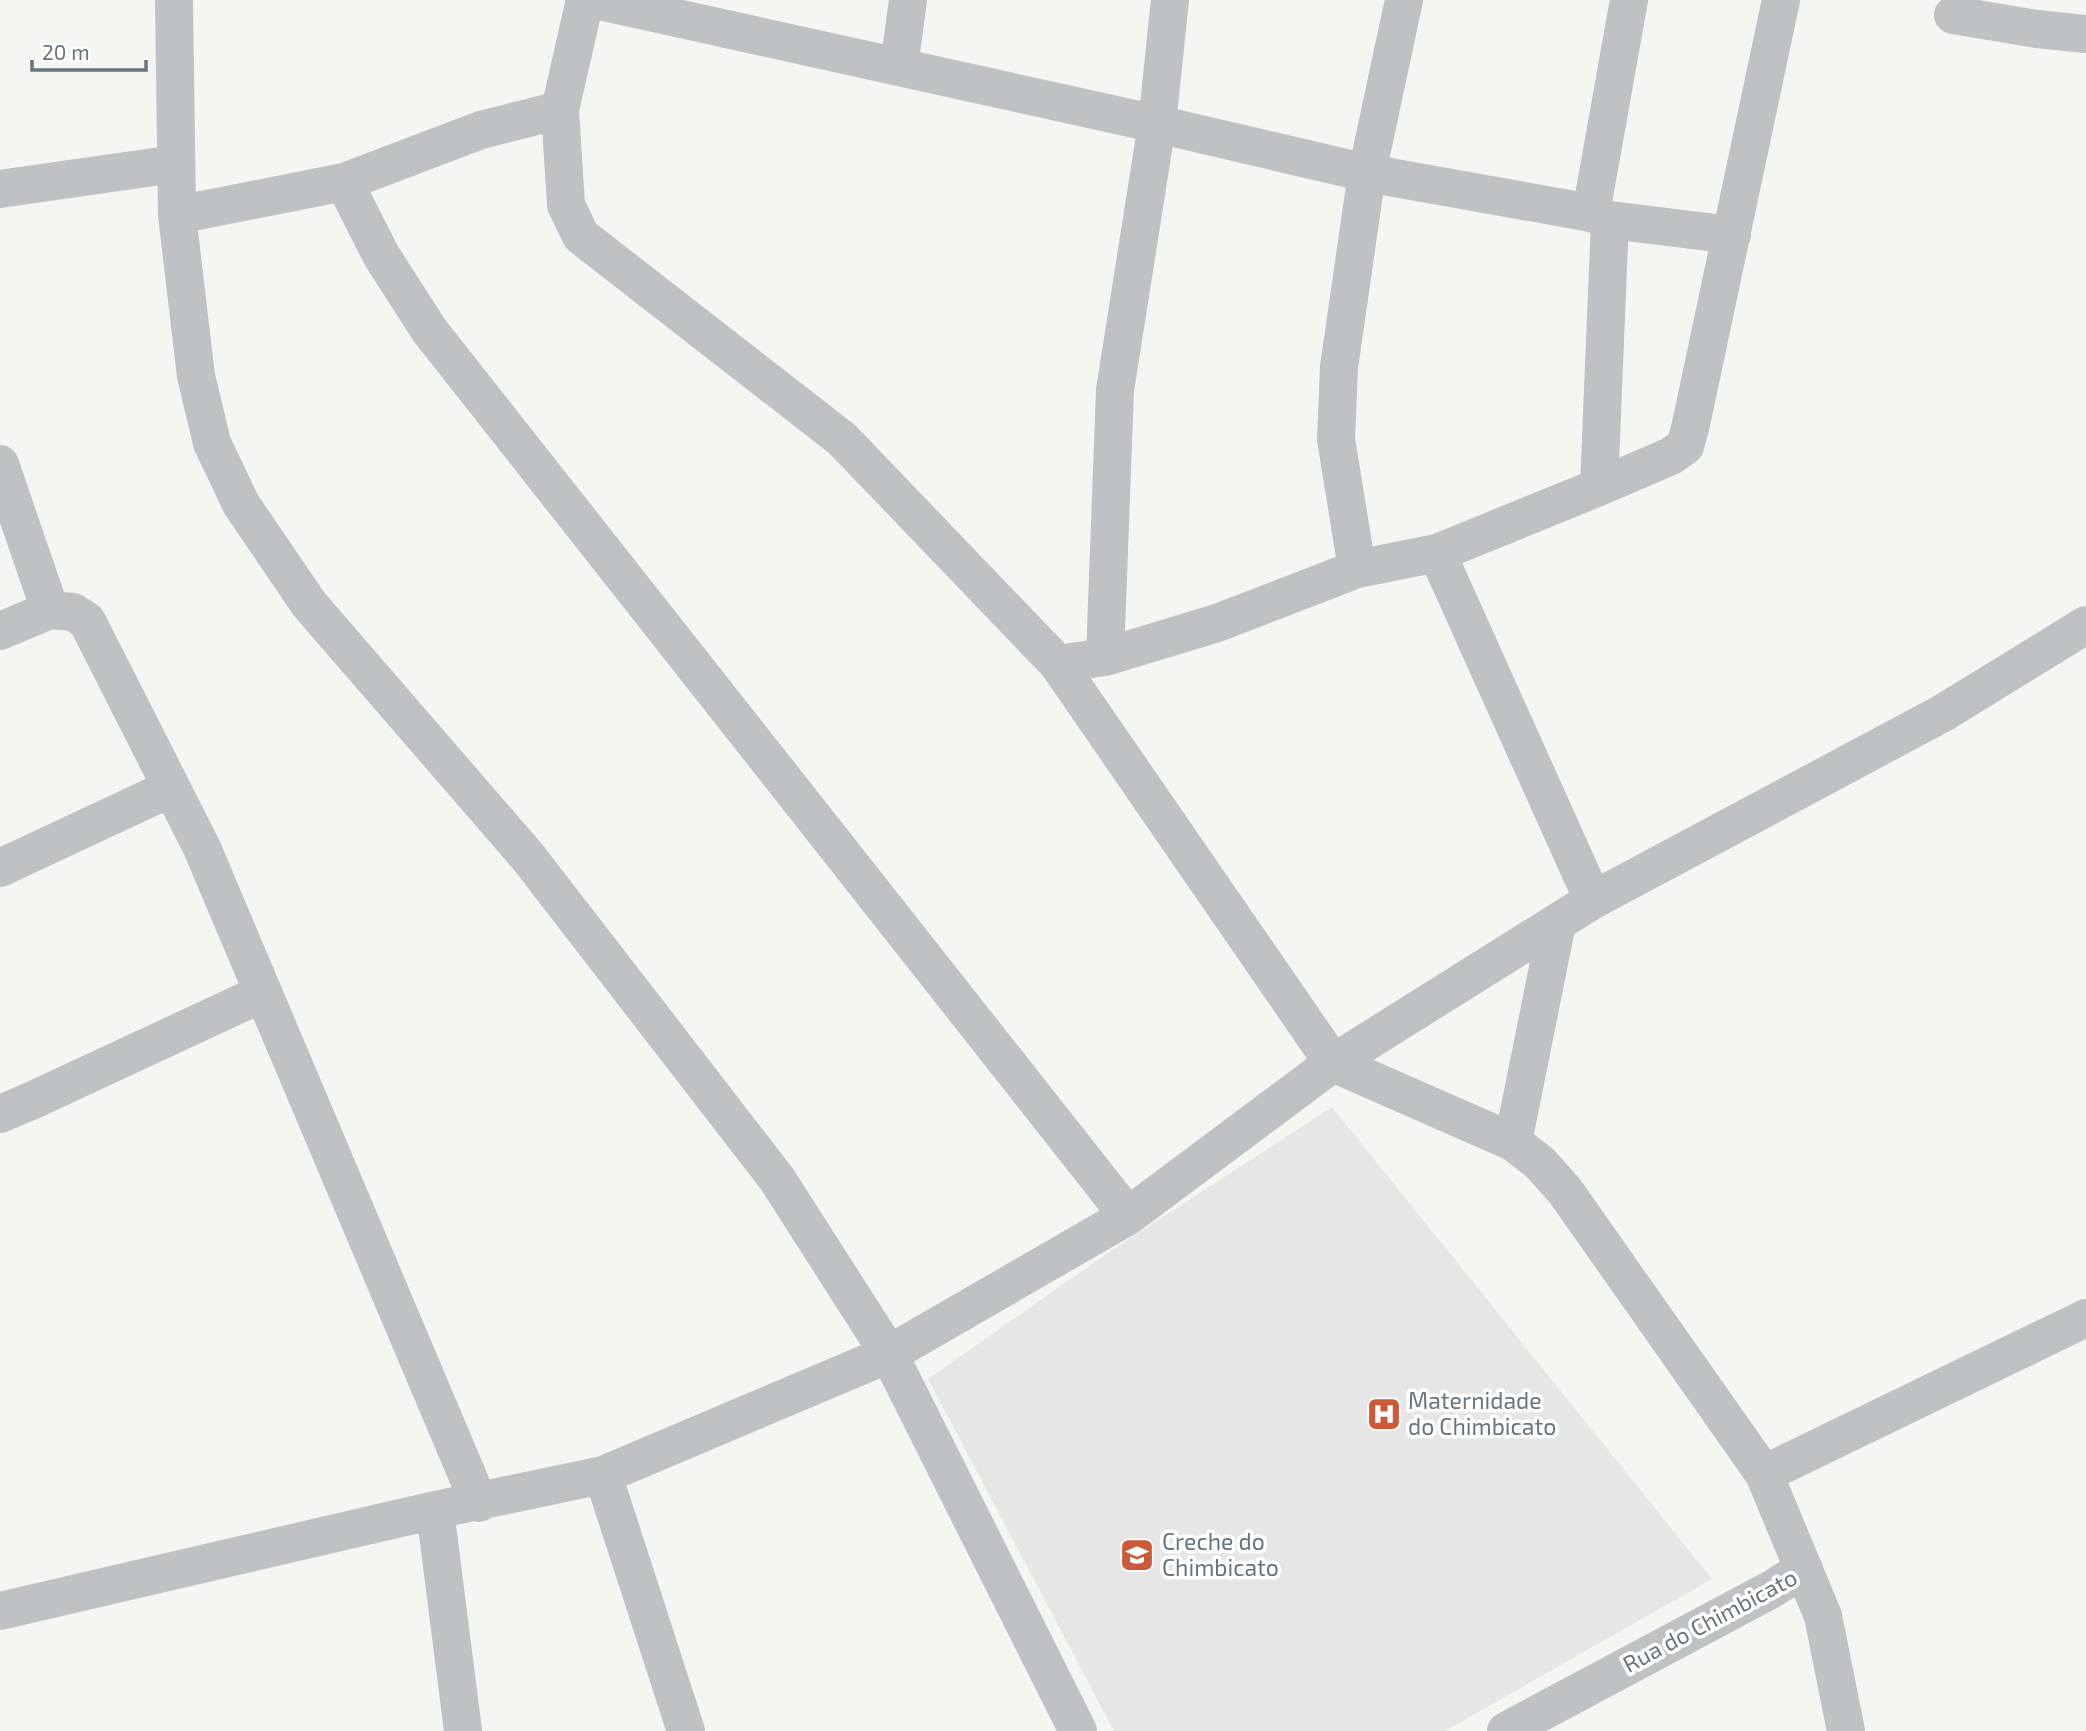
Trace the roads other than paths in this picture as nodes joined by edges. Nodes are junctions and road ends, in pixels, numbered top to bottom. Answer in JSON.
{"nodes":[{"id":1,"x":174,"y":0,"type":"edge"},
{"id":2,"x":585,"y":0,"type":"edge"},
{"id":3,"x":595,"y":0,"type":"edge"},
{"id":4,"x":908,"y":0,"type":"edge"},
{"id":5,"x":1170,"y":0,"type":"edge"},
{"id":6,"x":1404,"y":0,"type":"edge"},
{"id":7,"x":1629,"y":0,"type":"edge"},
{"id":8,"x":1781,"y":0,"type":"edge"},
{"id":9,"x":1953,"y":15,"type":"dead end"},
{"id":10,"x":2086,"y":34,"type":"edge"},
{"id":11,"x":899,"y":67,"type":"junction"},
{"id":12,"x":560,"y":110,"type":"junction"},
{"id":13,"x":1157,"y":124,"type":"junction"},
{"id":14,"x":175,"y":164,"type":"junction"},
{"id":15,"x":1367,"y":173,"type":"junction"},
{"id":16,"x":344,"y":182,"type":"junction"},
{"id":17,"x":0,"y":189,"type":"edge"},
{"id":18,"x":177,"y":215,"type":"junction"},
{"id":19,"x":1601,"y":216,"type":"junction"},
{"id":20,"x":1732,"y":235,"type":"junction"},
{"id":21,"x":0,"y":464,"type":"edge"},
{"id":22,"x":1600,"y":487,"type":"junction"},
{"id":23,"x":1437,"y":554,"type":"junction"},
{"id":24,"x":1357,"y":569,"type":"junction"},
{"id":25,"x":50,"y":610,"type":"junction"},
{"id":26,"x":2086,"y":625,"type":"edge"},
{"id":27,"x":0,"y":631,"type":"edge"},
{"id":28,"x":1105,"y":657,"type":"junction"},
{"id":29,"x":1058,"y":664,"type":"junction"},
{"id":30,"x":171,"y":788,"type":"junction"},
{"id":31,"x":0,"y":868,"type":"edge"},
{"id":32,"x":1593,"y":900,"type":"junction"},
{"id":33,"x":1557,"y":923,"type":"junction"},
{"id":34,"x":263,"y":993,"type":"junction"},
{"id":35,"x":1333,"y":1063,"type":"junction"},
{"id":36,"x":0,"y":1114,"type":"edge"},
{"id":37,"x":1513,"y":1142,"type":"junction"},
{"id":38,"x":1128,"y":1216,"type":"junction"},
{"id":39,"x":2085,"y":1320,"type":"edge"},
{"id":40,"x":889,"y":1354,"type":"junction"},
{"id":41,"x":1764,"y":1474,"type":"junction"},
{"id":42,"x":603,"y":1475,"type":"junction"},
{"id":43,"x":479,"y":1503,"type":"junction"},
{"id":44,"x":435,"y":1510,"type":"junction"},
{"id":45,"x":1804,"y":1569,"type":"junction"},
{"id":46,"x":0,"y":1611,"type":"edge"},
{"id":47,"x":463,"y":1731,"type":"edge"},
{"id":48,"x":686,"y":1731,"type":"edge"},
{"id":49,"x":1078,"y":1731,"type":"edge"},
{"id":50,"x":1506,"y":1731,"type":"edge"},
{"id":51,"x":1846,"y":1731,"type":"edge"}],
"edges":[{"from":1,"to":14,"type":"street"},
{"from":2,"to":12,"type":"street"},
{"from":3,"to":11,"type":"street"},
{"from":4,"to":11,"type":"street"},
{"from":5,"to":13,"type":"street"},
{"from":6,"to":15,"type":"street"},
{"from":7,"to":19,"type":"street"},
{"from":8,"to":20,"type":"street"},
{"from":9,"to":10,"type":"street"},
{"from":11,"to":13,"type":"street"},
{"from":12,"to":16,"type":"street"},
{"from":12,"to":29,"type":"street"},
{"from":13,"to":15,"type":"street"},
{"from":13,"to":28,"type":"street"},
{"from":14,"to":17,"type":"street"},
{"from":14,"to":18,"type":"street"},
{"from":15,"to":19,"type":"street"},
{"from":15,"to":24,"type":"street"},
{"from":16,"to":18,"type":"street"},
{"from":16,"to":38,"type":"street"},
{"from":18,"to":40,"type":"street"},
{"from":19,"to":20,"type":"street"},
{"from":19,"to":22,"type":"street"},
{"from":20,"to":22,"type":"street"},
{"from":21,"to":25,"type":"street"},
{"from":22,"to":23,"type":"street"},
{"from":23,"to":24,"type":"street"},
{"from":23,"to":32,"type":"street"},
{"from":24,"to":28,"type":"street"},
{"from":25,"to":27,"type":"street"},
{"from":25,"to":30,"type":"street"},
{"from":26,"to":32,"type":"street"},
{"from":28,"to":29,"type":"street"},
{"from":29,"to":35,"type":"street"},
{"from":30,"to":31,"type":"street"},
{"from":30,"to":34,"type":"street"},
{"from":32,"to":33,"type":"street"},
{"from":33,"to":35,"type":"street"},
{"from":33,"to":37,"type":"street"},
{"from":34,"to":36,"type":"street"},
{"from":34,"to":43,"type":"street"},
{"from":35,"to":37,"type":"street"},
{"from":35,"to":38,"type":"street"},
{"from":37,"to":41,"type":"street"},
{"from":38,"to":40,"type":"street"},
{"from":39,"to":41,"type":"street"},
{"from":40,"to":42,"type":"street"},
{"from":40,"to":49,"type":"street"},
{"from":41,"to":45,"type":"street"},
{"from":42,"to":43,"type":"street"},
{"from":42,"to":48,"type":"street"},
{"from":43,"to":44,"type":"street"},
{"from":44,"to":46,"type":"street"},
{"from":44,"to":47,"type":"street"},
{"from":45,"to":50,"type":"street","name":"Rua do Chimbicato"},
{"from":45,"to":51,"type":"street","name":"Rua do Chimbicato"}]}
